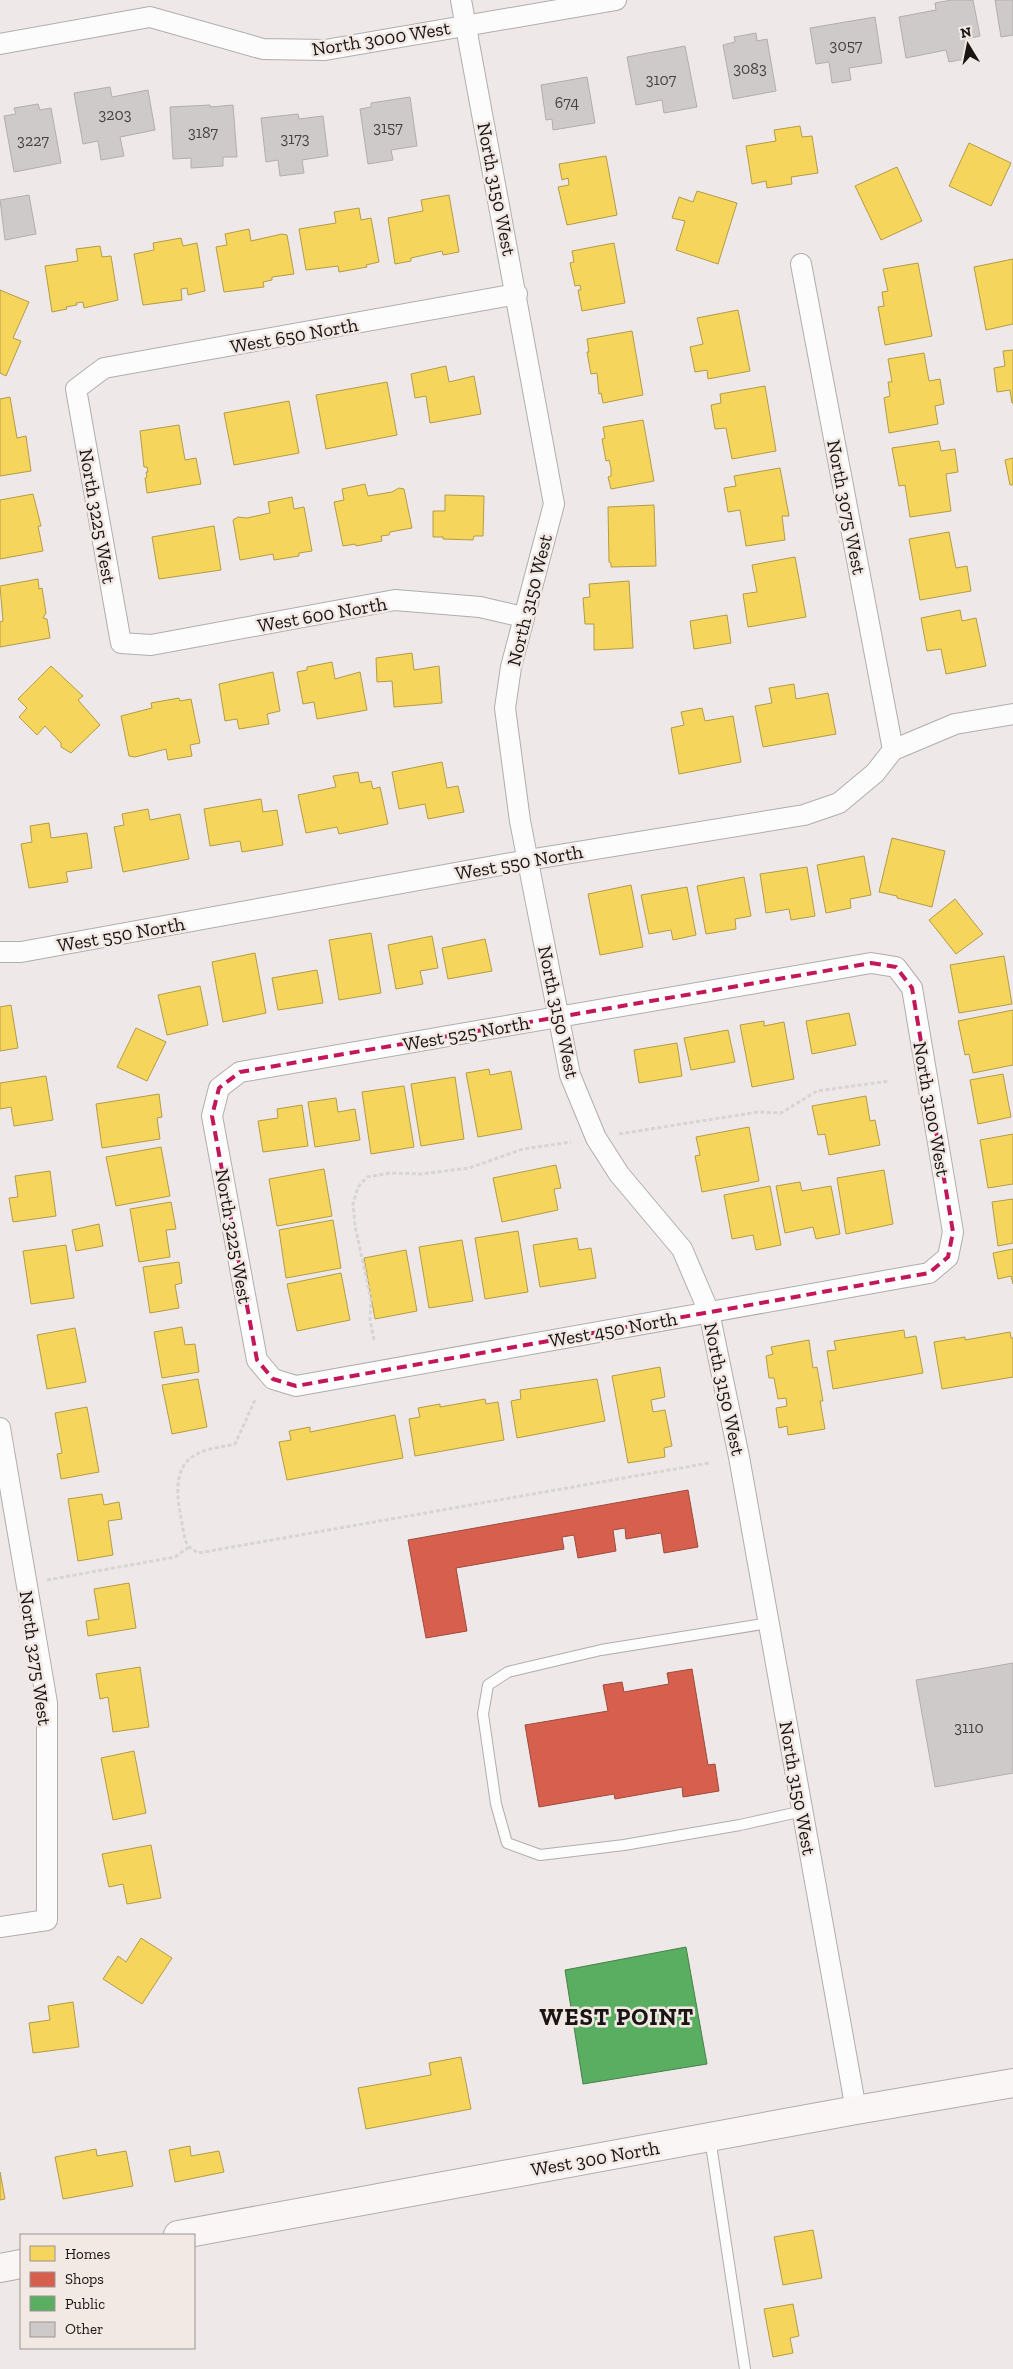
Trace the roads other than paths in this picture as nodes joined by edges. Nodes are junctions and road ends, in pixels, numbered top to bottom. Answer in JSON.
{"nodes":[{"id":1,"x":461,"y":0,"type":"edge"},
{"id":2,"x":616,"y":0,"type":"edge"},
{"id":3,"x":466,"y":25,"type":"junction"},
{"id":4,"x":0,"y":44,"type":"edge"},
{"id":5,"x":800,"y":264,"type":"dead end"},
{"id":6,"x":517,"y":294,"type":"junction"},
{"id":7,"x":76,"y":389,"type":"joint"},
{"id":8,"x":524,"y":618,"type":"junction"},
{"id":9,"x":121,"y":643,"type":"joint"},
{"id":10,"x":1013,"y":714,"type":"edge"},
{"id":11,"x":893,"y":750,"type":"junction"},
{"id":12,"x":528,"y":860,"type":"junction"},
{"id":13,"x":0,"y":952,"type":"edge"},
{"id":14,"x":896,"y":967,"type":"joint"},
{"id":15,"x":560,"y":1017,"type":"junction"},
{"id":16,"x":219,"y":1088,"type":"joint"},
{"id":17,"x":948,"y":1257,"type":"joint"},
{"id":18,"x":709,"y":1312,"type":"junction"},
{"id":19,"x":273,"y":1379,"type":"joint"},
{"id":20,"x":0,"y":1428,"type":"edge"},
{"id":21,"x":769,"y":1623,"type":"junction"},
{"id":22,"x":803,"y":1811,"type":"junction"},
{"id":23,"x":0,"y":1927,"type":"edge"},
{"id":24,"x":1013,"y":2083,"type":"edge"},
{"id":25,"x":856,"y":2110,"type":"junction"},
{"id":26,"x":710,"y":2137,"type":"junction"},
{"id":27,"x":183,"y":2234,"type":"edge"},
{"id":28,"x":20,"y":2264,"type":"edge"},
{"id":29,"x":0,"y":2268,"type":"edge"},
{"id":30,"x":745,"y":2369,"type":"edge"}],
"edges":[{"from":1,"to":3,"type":"street","name":"North 3150 West"},
{"from":2,"to":3,"type":"street","name":"North 3000 West"},
{"from":3,"to":4,"type":"street","name":"North 3000 West"},
{"from":3,"to":6,"type":"street","name":"North 3150 West"},
{"from":5,"to":11,"type":"street","name":"North 3075 West"},
{"from":6,"to":7,"type":"street","name":"West 650 North"},
{"from":6,"to":8,"type":"street","name":"North 3150 West"},
{"from":7,"to":9,"type":"street","name":"North 3225 West"},
{"from":8,"to":9,"type":"street","name":"West 600 North"},
{"from":8,"to":12,"type":"street","name":"North 3150 West"},
{"from":10,"to":11,"type":"street","name":"West 550 North"},
{"from":11,"to":12,"type":"street","name":"West 550 North"},
{"from":12,"to":13,"type":"street","name":"West 550 North"},
{"from":12,"to":15,"type":"street","name":"North 3150 West"},
{"from":14,"to":15,"type":"street","name":"West 525 North"},
{"from":14,"to":17,"type":"street","name":"North 3100 West"},
{"from":15,"to":16,"type":"street","name":"West 525 North"},
{"from":15,"to":18,"type":"street","name":"North 3150 West"},
{"from":16,"to":19,"type":"street","name":"North 3225 West"},
{"from":17,"to":18,"type":"street","name":"West 450 North"},
{"from":18,"to":19,"type":"street","name":"West 450 North"},
{"from":18,"to":21,"type":"street","name":"North 3150 West"},
{"from":20,"to":23,"type":"street","name":"North 3275 West"},
{"from":21,"to":22,"type":"street","name":"North 3150 West"},
{"from":21,"to":22,"type":"lane"},
{"from":22,"to":25,"type":"street","name":"North 3150 West"},
{"from":24,"to":25,"type":"main road","name":"West 300 North"},
{"from":25,"to":26,"type":"main road","name":"West 300 North"},
{"from":26,"to":27,"type":"main road","name":"West 300 North"},
{"from":26,"to":30,"type":"lane"},
{"from":28,"to":29,"type":"main road"}]}
